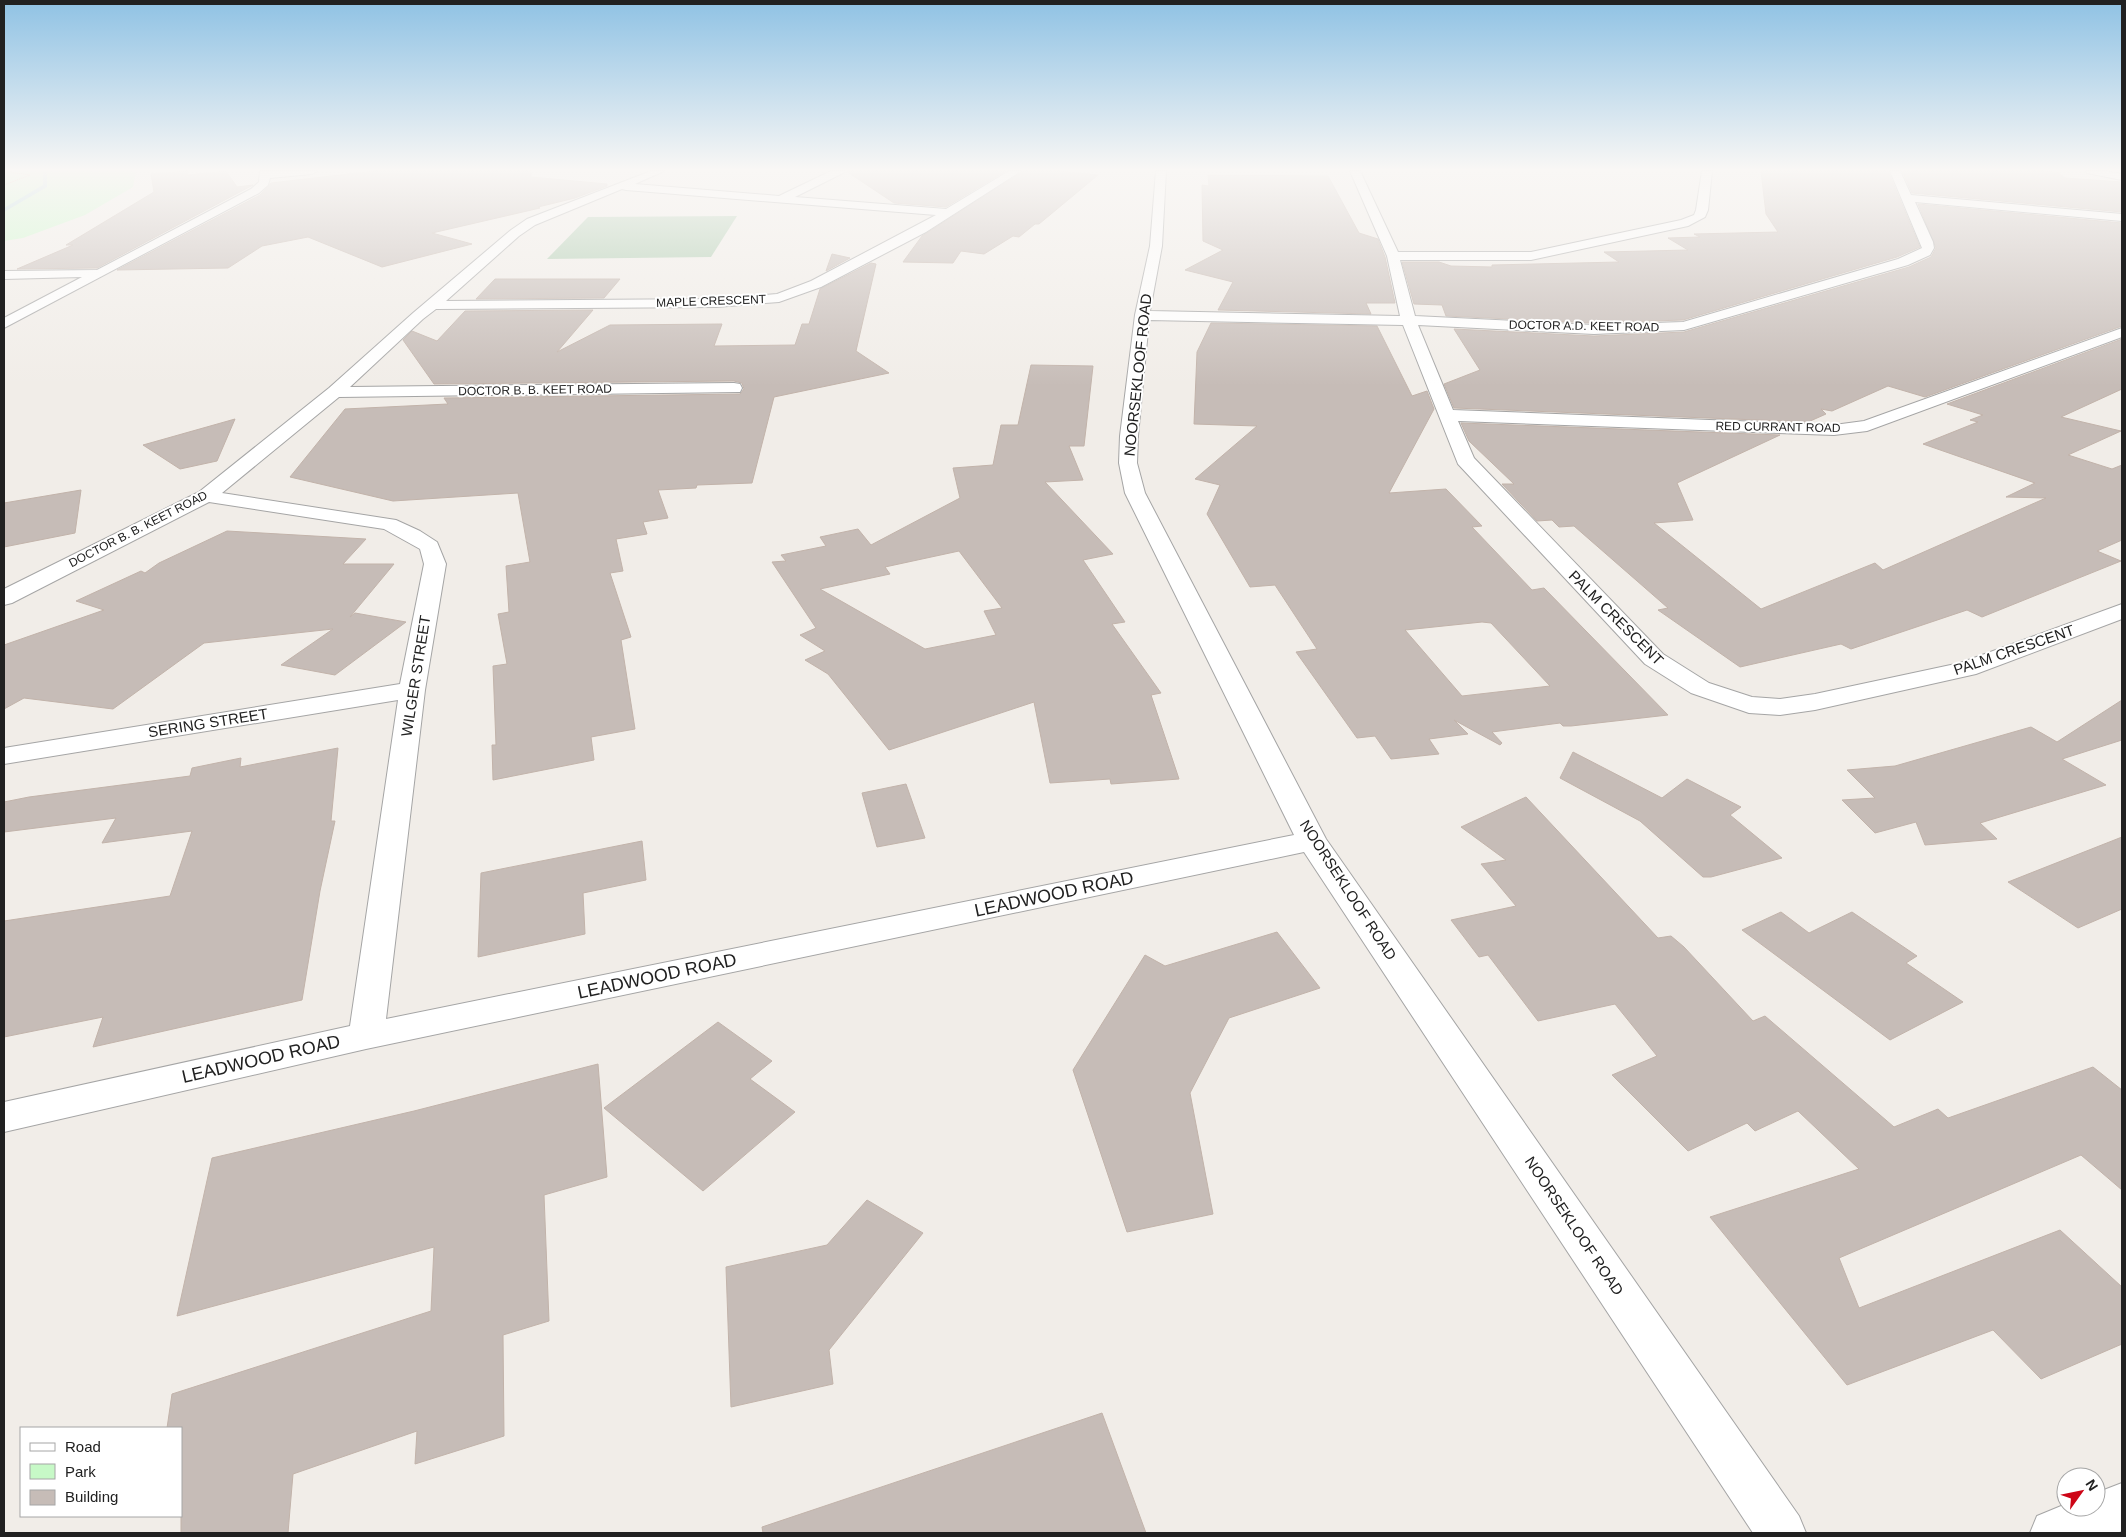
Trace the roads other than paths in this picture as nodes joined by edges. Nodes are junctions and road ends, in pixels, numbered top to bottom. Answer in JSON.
{"nodes":[{"id":1,"x":157,"y":243,"type":"edge"},
{"id":2,"x":503,"y":243,"type":"edge"},
{"id":3,"x":893,"y":243,"type":"edge"},
{"id":4,"x":1156,"y":243,"type":"edge"},
{"id":5,"x":1387,"y":243,"type":"edge"},
{"id":6,"x":1593,"y":243,"type":"edge"},
{"id":7,"x":1927,"y":243,"type":"edge"},
{"id":8,"x":1393,"y":256,"type":"junction"},
{"id":9,"x":101,"y":272,"type":"junction"},
{"id":10,"x":4,"y":275,"type":"edge"},
{"id":11,"x":433,"y":305,"type":"junction"},
{"id":12,"x":1142,"y":315,"type":"junction"},
{"id":13,"x":1408,"y":320,"type":"junction"},
{"id":14,"x":4,"y":324,"type":"edge"},
{"id":15,"x":2122,"y":332,"type":"edge"},
{"id":16,"x":734,"y":388,"type":"dead end"},
{"id":17,"x":335,"y":392,"type":"junction"},
{"id":18,"x":1447,"y":415,"type":"junction"},
{"id":19,"x":206,"y":496,"type":"junction"},
{"id":20,"x":4,"y":598,"type":"edge"},
{"id":21,"x":2122,"y":611,"type":"edge"},
{"id":22,"x":412,"y":690,"type":"junction"},
{"id":23,"x":4,"y":756,"type":"edge"},
{"id":24,"x":1312,"y":841,"type":"junction"},
{"id":25,"x":366,"y":1036,"type":"junction"},
{"id":26,"x":4,"y":1117,"type":"edge"},
{"id":27,"x":2122,"y":1507,"type":"edge"},
{"id":28,"x":1782,"y":1533,"type":"edge"},
{"id":29,"x":2054,"y":1533,"type":"edge"}],
"edges":[{"from":1,"to":9,"type":"street"},
{"from":2,"to":11,"type":"street","name":"DOCTOR B. B. KEET ROAD"},
{"from":3,"to":11,"type":"street","name":"MAPLE CRESCENT"},
{"from":4,"to":12,"type":"street","name":"NOORSEKLOOF ROAD"},
{"from":5,"to":8,"type":"street","name":"PALM CRESCENT"},
{"from":6,"to":8,"type":"street"},
{"from":7,"to":13,"type":"street","name":"DOCTOR A.D. KEET ROAD"},
{"from":8,"to":13,"type":"street","name":"PALM CRESCENT"},
{"from":9,"to":10,"type":"street"},
{"from":9,"to":14,"type":"street"},
{"from":11,"to":17,"type":"street","name":"DOCTOR B. B. KEET ROAD"},
{"from":12,"to":13,"type":"street","name":"DOCTOR A.D. KEET ROAD"},
{"from":12,"to":24,"type":"street","name":"NOORSEKLOOF ROAD"},
{"from":13,"to":18,"type":"street","name":"PALM CRESCENT"},
{"from":15,"to":18,"type":"street","name":"RED CURRANT ROAD"},
{"from":16,"to":17,"type":"street","name":"DOCTOR B. B. KEET ROAD"},
{"from":17,"to":19,"type":"street","name":"DOCTOR B. B. KEET ROAD"},
{"from":18,"to":21,"type":"street","name":"PALM CRESCENT"},
{"from":19,"to":20,"type":"street","name":"DOCTOR B. B. KEET ROAD"},
{"from":19,"to":22,"type":"street","name":"WILGER STREET"},
{"from":22,"to":23,"type":"street","name":"SERING STREET"},
{"from":22,"to":25,"type":"street","name":"WILGER STREET"},
{"from":24,"to":25,"type":"street","name":"LEADWOOD ROAD"},
{"from":24,"to":28,"type":"street","name":"NOORSEKLOOF ROAD"},
{"from":25,"to":26,"type":"street","name":"LEADWOOD ROAD"},
{"from":27,"to":29,"type":"street"}]}
